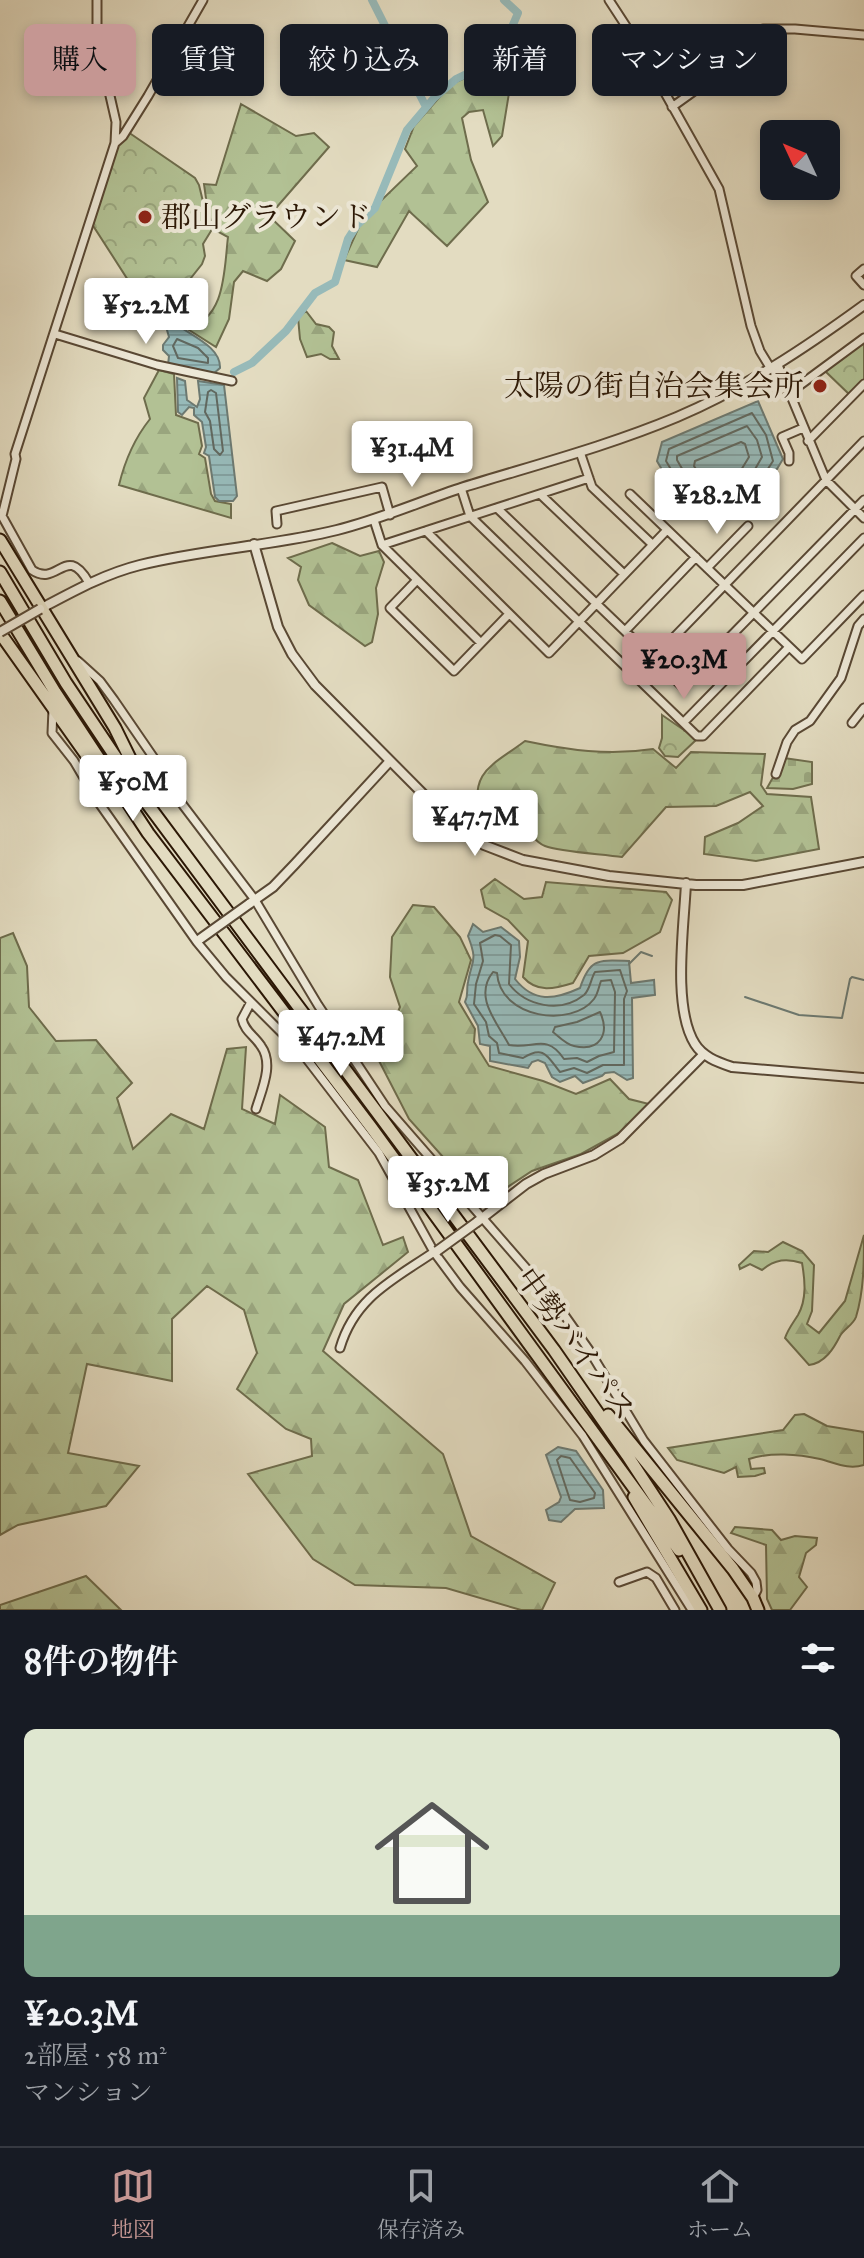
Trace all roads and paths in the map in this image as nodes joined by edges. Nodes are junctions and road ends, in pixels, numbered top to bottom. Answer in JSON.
{"nodes":[{"id":1,"x":97,"y":0,"type":"edge"},
{"id":2,"x":203,"y":0,"type":"edge"},
{"id":3,"x":609,"y":0,"type":"edge"},
{"id":4,"x":864,"y":35,"type":"edge"},
{"id":5,"x":672,"y":107,"type":"junction"},
{"id":6,"x":115,"y":143,"type":"junction"},
{"id":7,"x":864,"y":269,"type":"edge"},
{"id":8,"x":864,"y":285,"type":"edge"},
{"id":9,"x":864,"y":305,"type":"edge"},
{"id":10,"x":55,"y":334,"type":"junction"},
{"id":11,"x":864,"y":339,"type":"edge"},
{"id":12,"x":774,"y":367,"type":"junction"},
{"id":13,"x":232,"y":381,"type":"dead end"},
{"id":14,"x":864,"y":384,"type":"edge"},
{"id":15,"x":788,"y":394,"type":"junction"},
{"id":16,"x":803,"y":428,"type":"junction"},
{"id":17,"x":808,"y":441,"type":"junction"},
{"id":18,"x":864,"y":441,"type":"edge"},
{"id":19,"x":580,"y":452,"type":"junction"},
{"id":20,"x":789,"y":461,"type":"dead end"},
{"id":21,"x":589,"y":478,"type":"junction"},
{"id":22,"x":826,"y":480,"type":"junction"},
{"id":23,"x":461,"y":488,"type":"junction"},
{"id":24,"x":540,"y":494,"type":"junction"},
{"id":25,"x":630,"y":494,"type":"dead end"},
{"id":26,"x":864,"y":500,"type":"edge"},
{"id":27,"x":2,"y":504,"type":"edge"},
{"id":28,"x":497,"y":508,"type":"junction"},
{"id":29,"x":855,"y":509,"type":"junction"},
{"id":30,"x":390,"y":515,"type":"junction"},
{"id":31,"x":470,"y":516,"type":"junction"},
{"id":32,"x":864,"y":518,"type":"edge"},
{"id":33,"x":374,"y":520,"type":"junction"},
{"id":34,"x":277,"y":524,"type":"dead end"},
{"id":35,"x":748,"y":526,"type":"dead end"},
{"id":36,"x":667,"y":530,"type":"junction"},
{"id":37,"x":426,"y":531,"type":"junction"},
{"id":38,"x":864,"y":538,"type":"edge"},
{"id":39,"x":0,"y":540,"type":"edge"},
{"id":40,"x":254,"y":544,"type":"junction"},
{"id":41,"x":652,"y":544,"type":"junction"},
{"id":42,"x":382,"y":545,"type":"junction"},
{"id":43,"x":696,"y":557,"type":"junction"},
{"id":44,"x":707,"y":568,"type":"junction"},
{"id":45,"x":0,"y":572,"type":"edge"},
{"id":46,"x":624,"y":574,"type":"junction"},
{"id":47,"x":417,"y":580,"type":"junction"},
{"id":48,"x":89,"y":583,"type":"junction"},
{"id":49,"x":725,"y":585,"type":"junction"},
{"id":50,"x":864,"y":595,"type":"edge"},
{"id":51,"x":0,"y":601,"type":"edge"},
{"id":52,"x":596,"y":603,"type":"junction"},
{"id":53,"x":40,"y":609,"type":"junction"},
{"id":54,"x":753,"y":612,"type":"junction"},
{"id":55,"x":509,"y":614,"type":"junction"},
{"id":56,"x":862,"y":620,"type":"edge"},
{"id":57,"x":578,"y":622,"type":"junction"},
{"id":58,"x":772,"y":630,"type":"junction"},
{"id":59,"x":625,"y":631,"type":"junction"},
{"id":60,"x":0,"y":632,"type":"edge"},
{"id":61,"x":481,"y":643,"type":"junction"},
{"id":62,"x":789,"y":647,"type":"junction"},
{"id":63,"x":73,"y":657,"type":"junction"},
{"id":64,"x":654,"y":658,"type":"junction"},
{"id":65,"x":53,"y":708,"type":"junction"},
{"id":66,"x":864,"y":708,"type":"edge"},
{"id":67,"x":684,"y":722,"type":"junction"},
{"id":68,"x":852,"y":723,"type":"dead end"},
{"id":69,"x":390,"y":761,"type":"junction"},
{"id":70,"x":776,"y":774,"type":"dead end"},
{"id":71,"x":165,"y":827,"type":"junction"},
{"id":72,"x":148,"y":833,"type":"junction"},
{"id":73,"x":864,"y":862,"type":"edge"},
{"id":74,"x":686,"y":883,"type":"junction"},
{"id":75,"x":252,"y":902,"type":"junction"},
{"id":76,"x":198,"y":940,"type":"junction"},
{"id":77,"x":251,"y":1002,"type":"junction"},
{"id":78,"x":704,"y":1054,"type":"junction"},
{"id":79,"x":863,"y":1078,"type":"edge"},
{"id":80,"x":256,"y":1109,"type":"dead end"},
{"id":81,"x":480,"y":1220,"type":"junction"},
{"id":82,"x":436,"y":1252,"type":"junction"},
{"id":83,"x":340,"y":1348,"type":"dead end"},
{"id":84,"x":554,"y":1350,"type":"junction"},
{"id":85,"x":590,"y":1427,"type":"junction"},
{"id":86,"x":619,"y":1582,"type":"dead end"},
{"id":87,"x":756,"y":1604,"type":"edge"},
{"id":88,"x":718,"y":1606,"type":"edge"},
{"id":89,"x":675,"y":1610,"type":"edge"},
{"id":90,"x":692,"y":1610,"type":"edge"},
{"id":91,"x":701,"y":1610,"type":"edge"}],
"edges":[{"from":1,"to":6,"type":"street"},
{"from":2,"to":6,"type":"street"},
{"from":3,"to":5,"type":"street"},
{"from":4,"to":5,"type":"street"},
{"from":5,"to":12,"type":"street"},
{"from":6,"to":10,"type":"street"},
{"from":7,"to":8,"type":"street"},
{"from":9,"to":12,"type":"street"},
{"from":10,"to":13,"type":"street"},
{"from":10,"to":27,"type":"street"},
{"from":11,"to":15,"type":"street"},
{"from":12,"to":15,"type":"street"},
{"from":12,"to":19,"type":"street"},
{"from":14,"to":17,"type":"street"},
{"from":15,"to":16,"type":"street"},
{"from":16,"to":17,"type":"street"},
{"from":16,"to":20,"type":"street"},
{"from":17,"to":22,"type":"street"},
{"from":18,"to":22,"type":"street"},
{"from":19,"to":21,"type":"street"},
{"from":19,"to":23,"type":"street"},
{"from":21,"to":24,"type":"street"},
{"from":21,"to":41,"type":"street"},
{"from":22,"to":29,"type":"street"},
{"from":22,"to":49,"type":"street"},
{"from":23,"to":30,"type":"street"},
{"from":23,"to":31,"type":"street"},
{"from":24,"to":28,"type":"street"},
{"from":24,"to":46,"type":"street"},
{"from":25,"to":36,"type":"street"},
{"from":26,"to":29,"type":"street"},
{"from":27,"to":48,"type":"street"},
{"from":28,"to":31,"type":"street"},
{"from":28,"to":52,"type":"street"},
{"from":29,"to":32,"type":"street"},
{"from":29,"to":54,"type":"street"},
{"from":30,"to":33,"type":"street"},
{"from":30,"to":34,"type":"street"},
{"from":31,"to":37,"type":"street"},
{"from":31,"to":57,"type":"street"},
{"from":33,"to":40,"type":"street"},
{"from":33,"to":42,"type":"street"},
{"from":35,"to":44,"type":"street"},
{"from":36,"to":41,"type":"street"},
{"from":36,"to":43,"type":"street"},
{"from":37,"to":42,"type":"street"},
{"from":37,"to":55,"type":"street"},
{"from":38,"to":58,"type":"street"},
{"from":39,"to":53,"type":"highway"},
{"from":40,"to":48,"type":"street"},
{"from":40,"to":69,"type":"street"},
{"from":41,"to":46,"type":"street"},
{"from":42,"to":47,"type":"street"},
{"from":43,"to":44,"type":"street"},
{"from":43,"to":59,"type":"street"},
{"from":44,"to":49,"type":"street"},
{"from":45,"to":71,"type":"highway","name":"中勢バイパス"},
{"from":46,"to":52,"type":"street"},
{"from":47,"to":61,"type":"street"},
{"from":47,"to":61,"type":"street"},
{"from":48,"to":53,"type":"street"},
{"from":49,"to":54,"type":"street"},
{"from":49,"to":64,"type":"street"},
{"from":50,"to":62,"type":"street"},
{"from":51,"to":72,"type":"highway","name":"中勢バイパス"},
{"from":52,"to":57,"type":"street"},
{"from":52,"to":59,"type":"street"},
{"from":53,"to":60,"type":"street","bridge":true},
{"from":53,"to":63,"type":"highway"},
{"from":54,"to":58,"type":"street"},
{"from":54,"to":64,"type":"street"},
{"from":55,"to":57,"type":"street"},
{"from":55,"to":61,"type":"street"},
{"from":56,"to":70,"type":"street"},
{"from":57,"to":67,"type":"street"},
{"from":58,"to":62,"type":"street"},
{"from":58,"to":67,"type":"street"},
{"from":59,"to":64,"type":"street"},
{"from":60,"to":65,"type":"highway"},
{"from":62,"to":67,"type":"street"},
{"from":63,"to":71,"type":"highway"},
{"from":63,"to":75,"type":"street"},
{"from":65,"to":72,"type":"highway"},
{"from":65,"to":76,"type":"street"},
{"from":66,"to":68,"type":"street"},
{"from":69,"to":74,"type":"street"},
{"from":69,"to":75,"type":"street"},
{"from":71,"to":84,"type":"highway","name":"中勢バイパス"},
{"from":72,"to":85,"type":"highway","name":"中勢バイパス"},
{"from":73,"to":74,"type":"street"},
{"from":74,"to":78,"type":"street"},
{"from":75,"to":76,"type":"street","bridge":true},
{"from":75,"to":81,"type":"street"},
{"from":76,"to":77,"type":"street"},
{"from":77,"to":80,"type":"street"},
{"from":77,"to":82,"type":"street"},
{"from":78,"to":79,"type":"street"},
{"from":78,"to":81,"type":"street"},
{"from":81,"to":82,"type":"street","bridge":true},
{"from":81,"to":87,"type":"street"},
{"from":82,"to":83,"type":"street"},
{"from":82,"to":90,"type":"street"},
{"from":84,"to":87,"type":"highway"},
{"from":84,"to":88,"type":"highway","name":"中勢バイパス"},
{"from":85,"to":88,"type":"highway","name":"中勢バイパス"},
{"from":85,"to":91,"type":"highway"},
{"from":86,"to":89,"type":"street"}]}
